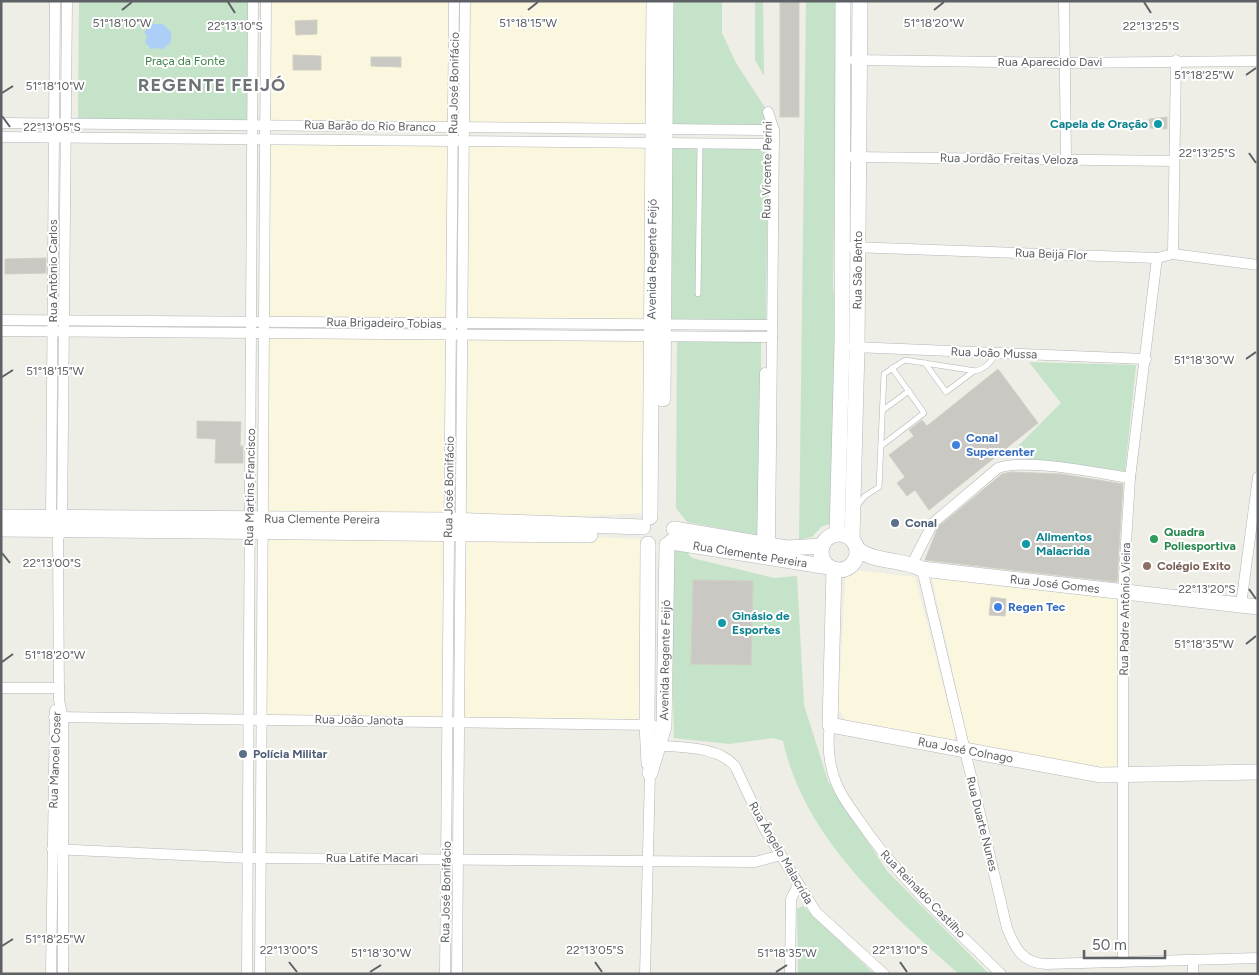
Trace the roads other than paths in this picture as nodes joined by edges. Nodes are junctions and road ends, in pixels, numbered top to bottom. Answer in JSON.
{"nodes":[{"id":1,"x":55,"y":1,"type":"edge"},
{"id":2,"x":67,"y":1,"type":"edge"},
{"id":3,"x":253,"y":1,"type":"edge"},
{"id":4,"x":266,"y":1,"type":"edge"},
{"id":5,"x":454,"y":1,"type":"edge"},
{"id":6,"x":465,"y":1,"type":"edge"},
{"id":7,"x":843,"y":1,"type":"edge"},
{"id":8,"x":860,"y":1,"type":"edge"},
{"id":9,"x":1064,"y":1,"type":"edge"},
{"id":10,"x":660,"y":6,"type":"edge"},
{"id":11,"x":843,"y":60,"type":"junction"},
{"id":12,"x":858,"y":60,"type":"junction"},
{"id":13,"x":1176,"y":60,"type":"junction"},
{"id":14,"x":1258,"y":60,"type":"edge"},
{"id":15,"x":1064,"y":63,"type":"junction"},
{"id":16,"x":1,"y":123,"type":"edge"},
{"id":17,"x":54,"y":123,"type":"junction"},
{"id":18,"x":66,"y":123,"type":"junction"},
{"id":19,"x":252,"y":125,"type":"junction"},
{"id":20,"x":265,"y":125,"type":"junction"},
{"id":21,"x":458,"y":127,"type":"junction"},
{"id":22,"x":771,"y":129,"type":"joint"},
{"id":23,"x":1,"y":136,"type":"edge"},
{"id":24,"x":659,"y":136,"type":"junction"},
{"id":25,"x":54,"y":137,"type":"junction"},
{"id":26,"x":66,"y":137,"type":"junction"},
{"id":27,"x":252,"y":139,"type":"junction"},
{"id":28,"x":265,"y":139,"type":"junction"},
{"id":29,"x":458,"y":141,"type":"junction"},
{"id":30,"x":700,"y":143,"type":"junction"},
{"id":31,"x":771,"y":144,"type":"junction"},
{"id":32,"x":851,"y":157,"type":"junction"},
{"id":33,"x":1066,"y":159,"type":"junction"},
{"id":34,"x":1174,"y":161,"type":"junction"},
{"id":35,"x":850,"y":247,"type":"junction"},
{"id":36,"x":1173,"y":254,"type":"junction"},
{"id":37,"x":1157,"y":258,"type":"junction"},
{"id":38,"x":1258,"y":265,"type":"edge"},
{"id":39,"x":698,"y":294,"type":"dead end"},
{"id":40,"x":1,"y":320,"type":"edge"},
{"id":41,"x":52,"y":320,"type":"junction"},
{"id":42,"x":64,"y":320,"type":"junction"},
{"id":43,"x":251,"y":322,"type":"junction"},
{"id":44,"x":264,"y":322,"type":"junction"},
{"id":45,"x":451,"y":323,"type":"junction"},
{"id":46,"x":462,"y":324,"type":"junction"},
{"id":47,"x":549,"y":324,"type":"junction"},
{"id":48,"x":769,"y":325,"type":"junction"},
{"id":49,"x":658,"y":331,"type":"junction"},
{"id":50,"x":1,"y":332,"type":"edge"},
{"id":51,"x":52,"y":332,"type":"junction"},
{"id":52,"x":64,"y":332,"type":"junction"},
{"id":53,"x":264,"y":333,"type":"junction"},
{"id":54,"x":251,"y":334,"type":"junction"},
{"id":55,"x":457,"y":335,"type":"junction"},
{"id":56,"x":549,"y":336,"type":"junction"},
{"id":57,"x":769,"y":337,"type":"junction"},
{"id":58,"x":849,"y":347,"type":"junction"},
{"id":59,"x":995,"y":353,"type":"junction"},
{"id":60,"x":1146,"y":359,"type":"junction"},
{"id":61,"x":925,"y":363,"type":"junction"},
{"id":62,"x":892,"y":368,"type":"junction"},
{"id":63,"x":974,"y":371,"type":"junction"},
{"id":64,"x":908,"y":391,"type":"junction"},
{"id":65,"x":251,"y":398,"type":"junction"},
{"id":66,"x":264,"y":398,"type":"junction"},
{"id":67,"x":883,"y":410,"type":"junction"},
{"id":68,"x":881,"y":446,"type":"junction"},
{"id":69,"x":1130,"y":478,"type":"junction"},
{"id":70,"x":1258,"y":478,"type":"edge"},
{"id":71,"x":853,"y":512,"type":"junction"},
{"id":72,"x":1,"y":517,"type":"edge"},
{"id":73,"x":256,"y":525,"type":"junction"},
{"id":74,"x":57,"y":526,"type":"junction"},
{"id":75,"x":454,"y":526,"type":"junction"},
{"id":76,"x":649,"y":528,"type":"junction"},
{"id":77,"x":1,"y":529,"type":"edge"},
{"id":78,"x":837,"y":534,"type":"junction"},
{"id":79,"x":671,"y":539,"type":"junction"},
{"id":80,"x":855,"y":544,"type":"junction"},
{"id":81,"x":822,"y":546,"type":"junction"},
{"id":82,"x":766,"y":550,"type":"junction"},
{"id":83,"x":917,"y":567,"type":"junction"},
{"id":84,"x":831,"y":568,"type":"junction"},
{"id":85,"x":1124,"y":592,"type":"junction"},
{"id":86,"x":1241,"y":604,"type":"junction"},
{"id":87,"x":1258,"y":607,"type":"edge"},
{"id":88,"x":664,"y":626,"type":"junction"},
{"id":89,"x":648,"y":627,"type":"junction"},
{"id":90,"x":1,"y":688,"type":"edge"},
{"id":91,"x":60,"y":688,"type":"junction"},
{"id":92,"x":59,"y":700,"type":"joint"},
{"id":93,"x":59,"y":717,"type":"junction"},
{"id":94,"x":249,"y":718,"type":"junction"},
{"id":95,"x":262,"y":718,"type":"junction"},
{"id":96,"x":448,"y":721,"type":"junction"},
{"id":97,"x":459,"y":722,"type":"junction"},
{"id":98,"x":647,"y":724,"type":"junction"},
{"id":99,"x":830,"y":725,"type":"junction"},
{"id":100,"x":664,"y":726,"type":"junction"},
{"id":101,"x":653,"y":745,"type":"junction"},
{"id":102,"x":964,"y":752,"type":"junction"},
{"id":103,"x":1258,"y":772,"type":"edge"},
{"id":104,"x":650,"y":773,"type":"joint"},
{"id":105,"x":1123,"y":776,"type":"junction"},
{"id":106,"x":58,"y":849,"type":"junction"},
{"id":107,"x":781,"y":855,"type":"junction"},
{"id":108,"x":248,"y":858,"type":"junction"},
{"id":109,"x":261,"y":858,"type":"junction"},
{"id":110,"x":446,"y":859,"type":"junction"},
{"id":111,"x":458,"y":860,"type":"junction"},
{"id":112,"x":648,"y":861,"type":"junction"},
{"id":113,"x":798,"y":884,"type":"junction"},
{"id":114,"x":1258,"y":958,"type":"edge"},
{"id":115,"x":1193,"y":960,"type":"junction"},
{"id":116,"x":1122,"y":962,"type":"junction"},
{"id":117,"x":51,"y":974,"type":"edge"},
{"id":118,"x":63,"y":974,"type":"edge"},
{"id":119,"x":247,"y":974,"type":"edge"},
{"id":120,"x":260,"y":974,"type":"edge"},
{"id":121,"x":445,"y":974,"type":"edge"},
{"id":122,"x":456,"y":974,"type":"edge"},
{"id":123,"x":645,"y":974,"type":"edge"},
{"id":124,"x":790,"y":974,"type":"edge"},
{"id":125,"x":884,"y":974,"type":"edge"},
{"id":126,"x":1000,"y":974,"type":"edge"},
{"id":127,"x":1193,"y":974,"type":"edge"}],
"edges":[{"from":1,"to":17,"type":"street","name":"Rua Antônio Carlos"},
{"from":2,"to":18,"type":"street","name":"Rua Antônio Carlos"},
{"from":3,"to":19,"type":"street","name":"Rua Martins Francisco"},
{"from":4,"to":20,"type":"street","name":"Rua Martins Francisco"},
{"from":5,"to":21,"type":"street","name":"Rua José Bonifácio"},
{"from":6,"to":21,"type":"street","name":"Rua José Bonifácio"},
{"from":7,"to":11,"type":"main road","name":"Rua São Bento"},
{"from":8,"to":12,"type":"main road","name":"Rua São Bento"},
{"from":9,"to":15,"type":"street"},
{"from":10,"to":24,"type":"main road","name":"Avenida Regente Feijó"},
{"from":11,"to":12,"type":"street","name":"Rua Aparecido Davi"},
{"from":11,"to":32,"type":"main road","name":"Rua São Bento"},
{"from":12,"to":15,"type":"street","name":"Rua Aparecido Davi"},
{"from":12,"to":32,"type":"main road","name":"Rua São Bento"},
{"from":13,"to":14,"type":"street","name":"Rua Aparecido Davi"},
{"from":13,"to":15,"type":"street","name":"Rua Aparecido Davi"},
{"from":13,"to":34,"type":"street"},
{"from":15,"to":33,"type":"street"},
{"from":16,"to":17,"type":"street","name":"Rua Barão do Rio Branco"},
{"from":17,"to":18,"type":"street","name":"Rua Barão do Rio Branco"},
{"from":17,"to":25,"type":"street","name":"Rua Antônio Carlos"},
{"from":18,"to":19,"type":"street","name":"Rua Barão do Rio Branco"},
{"from":18,"to":26,"type":"street","name":"Rua Antônio Carlos"},
{"from":19,"to":20,"type":"street","name":"Rua Barão do Rio Branco"},
{"from":19,"to":27,"type":"street","name":"Rua Martins Francisco"},
{"from":20,"to":21,"type":"street","name":"Rua Barão do Rio Branco"},
{"from":20,"to":28,"type":"street","name":"Rua Martins Francisco"},
{"from":21,"to":24,"type":"street","name":"Rua Barão do Rio Branco"},
{"from":21,"to":29,"type":"street","name":"Rua José Bonifácio"},
{"from":22,"to":24,"type":"street","name":"Rua Barão do Rio Branco"},
{"from":22,"to":31,"type":"street","name":"Rua Vicente Perini"},
{"from":23,"to":25,"type":"street","name":"Rua Barão do Rio Branco"},
{"from":24,"to":29,"type":"street","name":"Rua Barão do Rio Branco"},
{"from":24,"to":30,"type":"street","name":"Rua Barão do Rio Branco"},
{"from":24,"to":49,"type":"main road","name":"Avenida Regente Feijó"},
{"from":25,"to":26,"type":"street","name":"Rua Barão do Rio Branco"},
{"from":25,"to":41,"type":"street","name":"Rua Antônio Carlos"},
{"from":26,"to":27,"type":"street","name":"Rua Barão do Rio Branco"},
{"from":26,"to":42,"type":"street","name":"Rua Antônio Carlos"},
{"from":27,"to":28,"type":"street","name":"Rua Barão do Rio Branco"},
{"from":27,"to":43,"type":"street","name":"Rua Martins Francisco"},
{"from":28,"to":29,"type":"street","name":"Rua Barão do Rio Branco"},
{"from":28,"to":44,"type":"street","name":"Rua Martins Francisco"},
{"from":29,"to":45,"type":"street","name":"Rua José Bonifácio"},
{"from":29,"to":46,"type":"street","name":"Rua José Bonifácio"},
{"from":30,"to":31,"type":"street","name":"Rua Barão do Rio Branco"},
{"from":30,"to":39,"type":"lane"},
{"from":31,"to":48,"type":"street","name":"Rua Vicente Perini"},
{"from":32,"to":33,"type":"street","name":"Rua Jordão Freitas Veloza"},
{"from":32,"to":35,"type":"main road","name":"Rua São Bento"},
{"from":33,"to":34,"type":"street","name":"Rua Jordão Freitas Veloza"},
{"from":34,"to":36,"type":"street"},
{"from":35,"to":37,"type":"street","name":"Rua Beija Flor"},
{"from":35,"to":58,"type":"main road","name":"Rua São Bento"},
{"from":36,"to":37,"type":"street","name":"Rua Beija Flor"},
{"from":36,"to":38,"type":"street","name":"Rua Beija Flor"},
{"from":37,"to":60,"type":"street","name":"Rua Padre Antônio Vieira"},
{"from":40,"to":41,"type":"street","name":"Rua Brigadeiro Tobias"},
{"from":41,"to":42,"type":"street","name":"Rua Brigadeiro Tobias"},
{"from":41,"to":51,"type":"street","name":"Rua Antônio Carlos"},
{"from":42,"to":43,"type":"street","name":"Rua Brigadeiro Tobias"},
{"from":42,"to":52,"type":"street","name":"Rua Antônio Carlos"},
{"from":43,"to":44,"type":"street","name":"Rua Brigadeiro Tobias"},
{"from":43,"to":54,"type":"street","name":"Rua Martins Francisco"},
{"from":44,"to":45,"type":"street","name":"Rua Brigadeiro Tobias"},
{"from":44,"to":53,"type":"street","name":"Rua Martins Francisco"},
{"from":45,"to":46,"type":"street","name":"Rua Brigadeiro Tobias"},
{"from":45,"to":55,"type":"street","name":"Rua José Bonifácio"},
{"from":46,"to":47,"type":"street","name":"Rua Brigadeiro Tobias"},
{"from":46,"to":55,"type":"street","name":"Rua José Bonifácio"},
{"from":47,"to":49,"type":"street","name":"Rua Brigadeiro Tobias"},
{"from":47,"to":56,"type":"street"},
{"from":48,"to":49,"type":"street","name":"Rua Brigadeiro Tobias"},
{"from":48,"to":57,"type":"street","name":"Rua Vicente Perini"},
{"from":49,"to":56,"type":"street","name":"Rua Brigadeiro Tobias"},
{"from":49,"to":57,"type":"street","name":"Rua Brigadeiro Tobias"},
{"from":49,"to":76,"type":"main road","name":"Avenida Regente Feijó"},
{"from":50,"to":51,"type":"street","name":"Rua Brigadeiro Tobias"},
{"from":51,"to":52,"type":"street","name":"Rua Brigadeiro Tobias"},
{"from":51,"to":74,"type":"street","name":"Rua Antônio Carlos"},
{"from":52,"to":54,"type":"street","name":"Rua Brigadeiro Tobias"},
{"from":52,"to":74,"type":"street","name":"Rua Antônio Carlos"},
{"from":53,"to":54,"type":"street","name":"Rua Brigadeiro Tobias"},
{"from":53,"to":55,"type":"street","name":"Rua Brigadeiro Tobias"},
{"from":53,"to":66,"type":"street","name":"Rua Martins Francisco"},
{"from":54,"to":65,"type":"street","name":"Rua Martins Francisco"},
{"from":55,"to":56,"type":"street","name":"Rua Brigadeiro Tobias"},
{"from":55,"to":75,"type":"street","name":"Rua José Bonifácio"},
{"from":57,"to":82,"type":"street","name":"Rua Vicente Perini"},
{"from":58,"to":59,"type":"street","name":"Rua João Mussa"},
{"from":58,"to":71,"type":"main road","name":"Rua São Bento"},
{"from":58,"to":78,"type":"main road","name":"Rua São Bento"},
{"from":59,"to":60,"type":"street","name":"Rua João Mussa"},
{"from":59,"to":63,"type":"lane"},
{"from":60,"to":69,"type":"street","name":"Rua Padre Antônio Vieira"},
{"from":61,"to":62,"type":"lane"},
{"from":61,"to":63,"type":"lane"},
{"from":61,"to":63,"type":"lane"},
{"from":62,"to":64,"type":"lane"},
{"from":62,"to":67,"type":"lane"},
{"from":64,"to":67,"type":"lane"},
{"from":64,"to":68,"type":"lane"},
{"from":65,"to":66,"type":"street"},
{"from":65,"to":73,"type":"street","name":"Rua Martins Francisco"},
{"from":66,"to":73,"type":"street","name":"Rua Martins Francisco"},
{"from":67,"to":68,"type":"lane"},
{"from":68,"to":71,"type":"lane"},
{"from":69,"to":83,"type":"street"},
{"from":69,"to":85,"type":"street","name":"Rua Padre Antônio Vieira"},
{"from":70,"to":86,"type":"street"},
{"from":71,"to":80,"type":"main road","name":"Rua São Bento"},
{"from":72,"to":74,"type":"main road","name":"Rua Clemente Pereira"},
{"from":73,"to":74,"type":"main road","name":"Rua Clemente Pereira"},
{"from":73,"to":75,"type":"main road","name":"Rua Clemente Pereira"},
{"from":73,"to":94,"type":"street","name":"Rua Martins Francisco"},
{"from":73,"to":95,"type":"street","name":"Rua Martins Francisco"},
{"from":74,"to":77,"type":"main road","name":"Rua Clemente Pereira"},
{"from":74,"to":91,"type":"street","name":"Rua Antônio Carlos"},
{"from":75,"to":76,"type":"main road","name":"Rua Clemente Pereira"},
{"from":75,"to":96,"type":"street","name":"Rua José Bonifácio"},
{"from":75,"to":97,"type":"street","name":"Rua José Bonifácio"},
{"from":76,"to":79,"type":"main road","name":"Rua Clemente Pereira"},
{"from":76,"to":79,"type":"main road"},
{"from":76,"to":89,"type":"main road","name":"Avenida Regente Feijó"},
{"from":78,"to":80,"type":"main road"},
{"from":78,"to":81,"type":"main road"},
{"from":79,"to":82,"type":"main road","name":"Rua Clemente Pereira"},
{"from":79,"to":88,"type":"main road","name":"Avenida Regente Feijó"},
{"from":80,"to":83,"type":"main road","name":"Rua José Gomes"},
{"from":80,"to":84,"type":"main road"},
{"from":81,"to":82,"type":"main road","name":"Rua Clemente Pereira"},
{"from":81,"to":84,"type":"main road"},
{"from":82,"to":84,"type":"main road","name":"Rua Clemente Pereira"},
{"from":83,"to":85,"type":"main road","name":"Rua José Gomes"},
{"from":83,"to":102,"type":"street","name":"Rua Duarte Nunes"},
{"from":84,"to":99,"type":"main road"},
{"from":85,"to":86,"type":"main road","name":"Rua José Gomes"},
{"from":85,"to":105,"type":"street","name":"Rua Padre Antônio Vieira"},
{"from":86,"to":87,"type":"main road","name":"Rua José Gomes"},
{"from":88,"to":89,"type":"main road"},
{"from":88,"to":100,"type":"main road","name":"Avenida Regente Feijó"},
{"from":89,"to":98,"type":"main road","name":"Avenida Regente Feijó"},
{"from":90,"to":91,"type":"street"},
{"from":91,"to":92,"type":"street","name":"Rua Antônio Carlos"},
{"from":92,"to":93,"type":"street","name":"Rua Manoel Coser"},
{"from":93,"to":94,"type":"street","name":"Rua João Janota"},
{"from":93,"to":106,"type":"street","name":"Rua Manoel Coser"},
{"from":94,"to":95,"type":"street","name":"Rua João Janota"},
{"from":94,"to":108,"type":"street","name":"Rua Martins Francisco"},
{"from":95,"to":96,"type":"street","name":"Rua João Janota"},
{"from":95,"to":109,"type":"street","name":"Rua Martins Francisco"},
{"from":96,"to":97,"type":"street","name":"Rua João Janota"},
{"from":96,"to":110,"type":"street","name":"Rua José Bonifácio"},
{"from":97,"to":98,"type":"street","name":"Rua João Janota"},
{"from":97,"to":111,"type":"street","name":"Rua José Bonifácio"},
{"from":98,"to":100,"type":"street","name":"Rua João Janota"},
{"from":98,"to":101,"type":"main road","name":"Avenida Regente Feijó"},
{"from":99,"to":102,"type":"main road","name":"Rua José Colnago"},
{"from":99,"to":126,"type":"street","name":"Rua Reinaldo Castilho"},
{"from":100,"to":101,"type":"main road","name":"Avenida Regente Feijó"},
{"from":101,"to":104,"type":"main road","name":"Avenida Regente Feijó"},
{"from":101,"to":107,"type":"street","name":"Rua Ângelo Malacrida"},
{"from":102,"to":105,"type":"main road","name":"Rua José Colnago"},
{"from":102,"to":116,"type":"street","name":"Rua Duarte Nunes"},
{"from":103,"to":105,"type":"main road","name":"Rua José Colnago"},
{"from":104,"to":112,"type":"street","name":"Avenida Regente Feijó"},
{"from":105,"to":116,"type":"street","name":"Rua Padre Antônio Vieira"},
{"from":106,"to":108,"type":"street","name":"Rua Latife Macari"},
{"from":106,"to":117,"type":"street","name":"Rua Manoel Coser"},
{"from":106,"to":118,"type":"street","name":"Rua Manoel Coser"},
{"from":107,"to":112,"type":"street","name":"Rua Latife Macari"},
{"from":107,"to":113,"type":"street","name":"Rua Ângelo Malacrida"},
{"from":108,"to":109,"type":"street","name":"Rua Latife Macari"},
{"from":108,"to":119,"type":"street","name":"Rua Martins Francisco"},
{"from":109,"to":110,"type":"street","name":"Rua Latife Macari"},
{"from":109,"to":120,"type":"street","name":"Rua Martins Francisco"},
{"from":110,"to":111,"type":"street","name":"Rua Latife Macari"},
{"from":110,"to":121,"type":"street","name":"Rua José Bonifácio"},
{"from":111,"to":112,"type":"street","name":"Rua Latife Macari"},
{"from":111,"to":122,"type":"street","name":"Rua José Bonifácio"},
{"from":112,"to":123,"type":"street","name":"Avenida Regente Feijó"},
{"from":113,"to":124,"type":"street"},
{"from":113,"to":125,"type":"street","name":"Rua Ângelo Malacrida"},
{"from":114,"to":115,"type":"street"},
{"from":115,"to":116,"type":"street"},
{"from":115,"to":127,"type":"street"}]}
